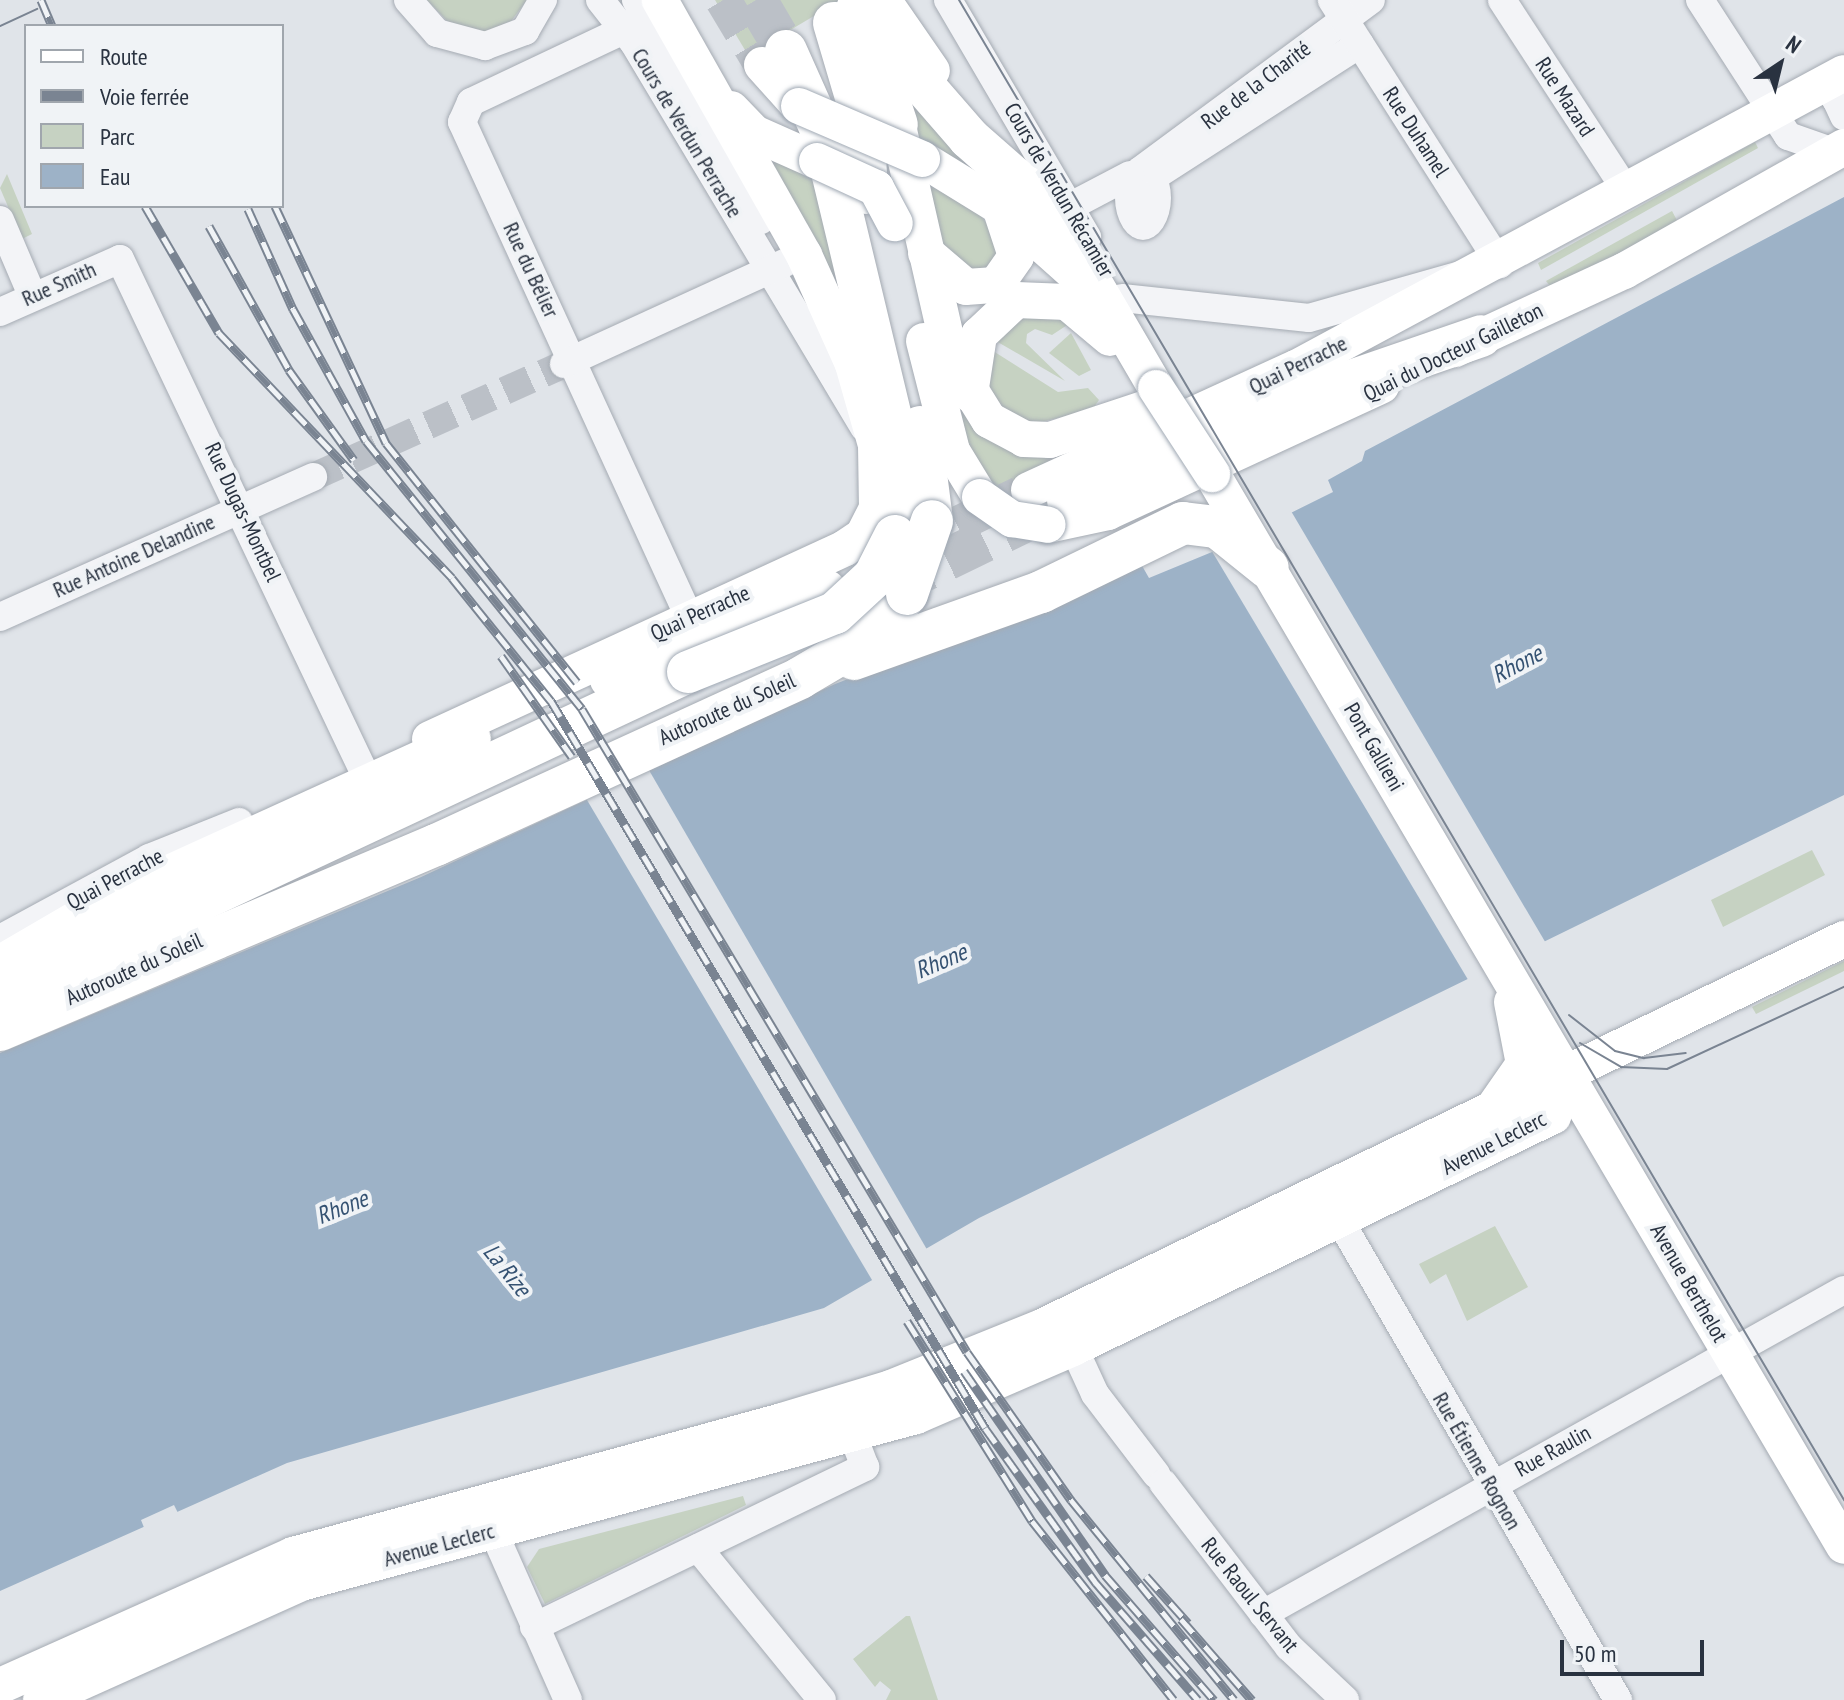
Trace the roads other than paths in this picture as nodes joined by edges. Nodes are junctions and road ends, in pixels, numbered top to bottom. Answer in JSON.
{"nodes":[{"id":1,"x":408,"y":0,"type":"edge"},
{"id":2,"x":543,"y":0,"type":"edge"},
{"id":3,"x":600,"y":0,"type":"edge"},
{"id":4,"x":948,"y":0,"type":"edge"},
{"id":5,"x":1371,"y":0,"type":"edge"},
{"id":6,"x":1502,"y":0,"type":"edge"},
{"id":7,"x":1700,"y":0,"type":"edge"},
{"id":8,"x":650,"y":3,"type":"edge"},
{"id":9,"x":1338,"y":9,"type":"edge"},
{"id":10,"x":617,"y":30,"type":"junction"},
{"id":11,"x":822,"y":31,"type":"edge"},
{"id":12,"x":1360,"y":44,"type":"junction"},
{"id":13,"x":1843,"y":74,"type":"edge"},
{"id":14,"x":1773,"y":114,"type":"junction"},
{"id":15,"x":1844,"y":116,"type":"edge"},
{"id":16,"x":897,"y":125,"type":"joint"},
{"id":17,"x":1839,"y":150,"type":"edge"},
{"id":18,"x":1141,"y":175,"type":"junction"},
{"id":19,"x":1628,"y":193,"type":"junction"},
{"id":20,"x":1056,"y":205,"type":"junction"},
{"id":21,"x":1000,"y":207,"type":"junction"},
{"id":22,"x":0,"y":220,"type":"edge"},
{"id":23,"x":926,"y":253,"type":"junction"},
{"id":24,"x":120,"y":259,"type":"joint"},
{"id":25,"x":1500,"y":264,"type":"junction"},
{"id":26,"x":777,"y":266,"type":"junction"},
{"id":27,"x":32,"y":295,"type":"junction"},
{"id":28,"x":1109,"y":297,"type":"junction"},
{"id":29,"x":0,"y":312,"type":"edge"},
{"id":30,"x":1392,"y":319,"type":"junction"},
{"id":31,"x":1481,"y":336,"type":"joint"},
{"id":32,"x":568,"y":362,"type":"junction"},
{"id":33,"x":1156,"y":378,"type":"junction"},
{"id":34,"x":970,"y":398,"type":"junction"},
{"id":35,"x":876,"y":445,"type":"junction"},
{"id":36,"x":313,"y":477,"type":"tunnel mouth"},
{"id":37,"x":1029,"y":490,"type":"tunnel mouth"},
{"id":38,"x":241,"y":508,"type":"junction"},
{"id":39,"x":1058,"y":513,"type":"joint"},
{"id":40,"x":1221,"y":517,"type":"junction"},
{"id":41,"x":914,"y":528,"type":"junction"},
{"id":42,"x":1268,"y":568,"type":"joint"},
{"id":43,"x":828,"y":588,"type":"dead end"},
{"id":44,"x":0,"y":617,"type":"edge"},
{"id":45,"x":689,"y":617,"type":"junction"},
{"id":46,"x":739,"y":673,"type":"dead end"},
{"id":47,"x":800,"y":678,"type":"junction"},
{"id":48,"x":515,"y":718,"type":"junction"},
{"id":49,"x":452,"y":730,"type":"junction"},
{"id":50,"x":609,"y":761,"type":"junction"},
{"id":51,"x":362,"y":768,"type":"junction"},
{"id":52,"x":239,"y":822,"type":"junction"},
{"id":53,"x":115,"y":901,"type":"junction"},
{"id":54,"x":0,"y":939,"type":"edge"},
{"id":55,"x":1844,"y":939,"type":"edge"},
{"id":56,"x":0,"y":967,"type":"edge"},
{"id":57,"x":0,"y":994,"type":"edge"},
{"id":58,"x":1698,"y":1008,"type":"junction"},
{"id":59,"x":0,"y":1030,"type":"edge"},
{"id":60,"x":1534,"y":1031,"type":"junction"},
{"id":61,"x":1568,"y":1077,"type":"junction"},
{"id":62,"x":1493,"y":1108,"type":"junction"},
{"id":63,"x":1339,"y":1219,"type":"junction"},
{"id":64,"x":1844,"y":1290,"type":"edge"},
{"id":65,"x":1067,"y":1334,"type":"junction"},
{"id":66,"x":1730,"y":1352,"type":"junction"},
{"id":67,"x":891,"y":1388,"type":"junction"},
{"id":68,"x":782,"y":1421,"type":"junction"},
{"id":69,"x":859,"y":1451,"type":"junction"},
{"id":70,"x":1490,"y":1486,"type":"junction"},
{"id":71,"x":486,"y":1517,"type":"junction"},
{"id":72,"x":1838,"y":1529,"type":"edge"},
{"id":73,"x":698,"y":1548,"type":"junction"},
{"id":74,"x":1263,"y":1614,"type":"junction"},
{"id":75,"x":534,"y":1627,"type":"junction"},
{"id":76,"x":0,"y":1686,"type":"edge"},
{"id":77,"x":41,"y":1700,"type":"edge"},
{"id":78,"x":568,"y":1700,"type":"edge"},
{"id":79,"x":822,"y":1700,"type":"edge"},
{"id":80,"x":1345,"y":1700,"type":"edge"},
{"id":81,"x":1618,"y":1700,"type":"edge"}],
"edges":[{"from":1,"to":2,"type":"street"},
{"from":3,"to":10,"type":"street","name":"Cours de Verdun Perrache"},
{"from":4,"to":20,"type":"street","name":"Cours de Verdun Récamier"},
{"from":5,"to":9,"type":"street","name":"Rue de la Charité"},
{"from":6,"to":19,"type":"street","name":"Rue Mazard"},
{"from":7,"to":14,"type":"street"},
{"from":8,"to":10,"type":"street","name":"Rue du Bélier"},
{"from":8,"to":26,"type":"street","name":"Cours de Verdun Perrache"},
{"from":8,"to":35,"type":"main road","name":"Quai Perrache"},
{"from":8,"to":39,"type":"main road","bridge":true},
{"from":9,"to":12,"type":"street","name":"Rue Duhamel"},
{"from":9,"to":18,"type":"street","name":"Rue de la Charité"},
{"from":10,"to":26,"type":"street","name":"Cours de Verdun Perrache"},
{"from":10,"to":32,"type":"street","name":"Rue du Bélier"},
{"from":11,"to":16,"type":"highway"},
{"from":11,"to":20,"type":"highway"},
{"from":11,"to":21,"type":"main road","bridge":true},
{"from":11,"to":41,"type":"highway","name":"Autoroute du Soleil"},
{"from":11,"to":41,"type":"highway","name":"Autoroute du Soleil"},
{"from":12,"to":18,"type":"street","name":"Rue de la Charité"},
{"from":12,"to":25,"type":"street","name":"Rue Duhamel"},
{"from":13,"to":14,"type":"main road"},
{"from":13,"to":15,"type":"street"},
{"from":14,"to":17,"type":"street"},
{"from":14,"to":19,"type":"main road"},
{"from":16,"to":23,"type":"main road"},
{"from":17,"to":31,"type":"main road","name":"Quai du Docteur Gailleton"},
{"from":18,"to":20,"type":"street","name":"Rue de la Charité"},
{"from":19,"to":25,"type":"main road"},
{"from":20,"to":28,"type":"main road"},
{"from":21,"to":23,"type":"main road"},
{"from":21,"to":28,"type":"main road"},
{"from":22,"to":27,"type":"street"},
{"from":23,"to":34,"type":"main road"},
{"from":24,"to":27,"type":"street","name":"Rue Smith"},
{"from":24,"to":38,"type":"street","name":"Rue Dugas-Montbel"},
{"from":25,"to":28,"type":"street"},
{"from":25,"to":30,"type":"main road"},
{"from":26,"to":32,"type":"street"},
{"from":26,"to":35,"type":"street","name":"Cours de Verdun Perrache"},
{"from":27,"to":29,"type":"street","name":"Rue Smith"},
{"from":28,"to":33,"type":"main road"},
{"from":30,"to":34,"type":"main road"},
{"from":30,"to":37,"type":"main road","name":"Quai Perrache"},
{"from":31,"to":39,"type":"highway"},
{"from":32,"to":45,"type":"street","name":"Rue du Bélier"},
{"from":33,"to":34,"type":"main road"},
{"from":33,"to":40,"type":"main road","bridge":true},
{"from":35,"to":45,"type":"main road","name":"Quai Perrache"},
{"from":36,"to":38,"type":"street","name":"Rue Antoine Delandine"},
{"from":38,"to":44,"type":"street","name":"Rue Antoine Delandine"},
{"from":38,"to":51,"type":"street","name":"Rue Dugas-Montbel"},
{"from":40,"to":42,"type":"highway"},
{"from":40,"to":47,"type":"highway"},
{"from":41,"to":47,"type":"highway","name":"Autoroute du Soleil","bridge":true},
{"from":41,"to":57,"type":"highway","name":"Autoroute du Soleil","bridge":true},
{"from":42,"to":60,"type":"main road","name":"Pont Gallieni"},
{"from":43,"to":48,"type":"main road","name":"Quai Perrache"},
{"from":45,"to":49,"type":"main road","name":"Quai Perrache"},
{"from":46,"to":50,"type":"highway"},
{"from":47,"to":50,"type":"highway","name":"Autoroute du Soleil"},
{"from":48,"to":49,"type":"main road","name":"Quai Perrache"},
{"from":48,"to":53,"type":"highway"},
{"from":49,"to":51,"type":"main road","name":"Quai Perrache"},
{"from":50,"to":59,"type":"highway","name":"Autoroute du Soleil"},
{"from":51,"to":52,"type":"main road","name":"Quai Perrache"},
{"from":52,"to":53,"type":"highway"},
{"from":52,"to":54,"type":"street","name":"Quai Perrache"},
{"from":53,"to":56,"type":"highway"},
{"from":55,"to":58,"type":"main road"},
{"from":58,"to":60,"type":"main road"},
{"from":58,"to":61,"type":"main road"},
{"from":60,"to":61,"type":"main road","name":"Avenue Berthelot"},
{"from":60,"to":62,"type":"main road"},
{"from":61,"to":62,"type":"main road","name":"Avenue Leclerc"},
{"from":61,"to":63,"type":"main road","name":"Avenue Leclerc"},
{"from":61,"to":66,"type":"main road","name":"Avenue Berthelot"},
{"from":62,"to":65,"type":"main road","name":"Avenue Leclerc"},
{"from":63,"to":65,"type":"main road","name":"Avenue Leclerc"},
{"from":63,"to":70,"type":"street","name":"Rue Étienne Rognon"},
{"from":64,"to":66,"type":"street","name":"Rue Raulin"},
{"from":65,"to":67,"type":"main road","name":"Avenue Leclerc"},
{"from":65,"to":69,"type":"main road","name":"Avenue Leclerc"},
{"from":65,"to":74,"type":"street","name":"Rue Raoul Servant"},
{"from":66,"to":70,"type":"street","name":"Rue Raulin"},
{"from":66,"to":72,"type":"main road","name":"Avenue Berthelot"},
{"from":67,"to":68,"type":"main road","name":"Avenue Leclerc"},
{"from":67,"to":69,"type":"street","name":"Avenue Leclerc"},
{"from":68,"to":69,"type":"street","name":"Avenue Leclerc"},
{"from":68,"to":71,"type":"main road","name":"Avenue Leclerc"},
{"from":69,"to":71,"type":"main road","name":"Avenue Leclerc"},
{"from":69,"to":73,"type":"street","name":"Avenue Leclerc"},
{"from":70,"to":74,"type":"street","name":"Rue Raulin"},
{"from":70,"to":81,"type":"street","name":"Rue Étienne Rognon"},
{"from":71,"to":75,"type":"street"},
{"from":71,"to":76,"type":"main road","name":"Avenue Leclerc"},
{"from":71,"to":77,"type":"main road","name":"Avenue Leclerc"},
{"from":73,"to":75,"type":"street","name":"Avenue Leclerc"},
{"from":73,"to":79,"type":"street"},
{"from":74,"to":80,"type":"street","name":"Rue Raoul Servant"},
{"from":75,"to":78,"type":"street"}]}
